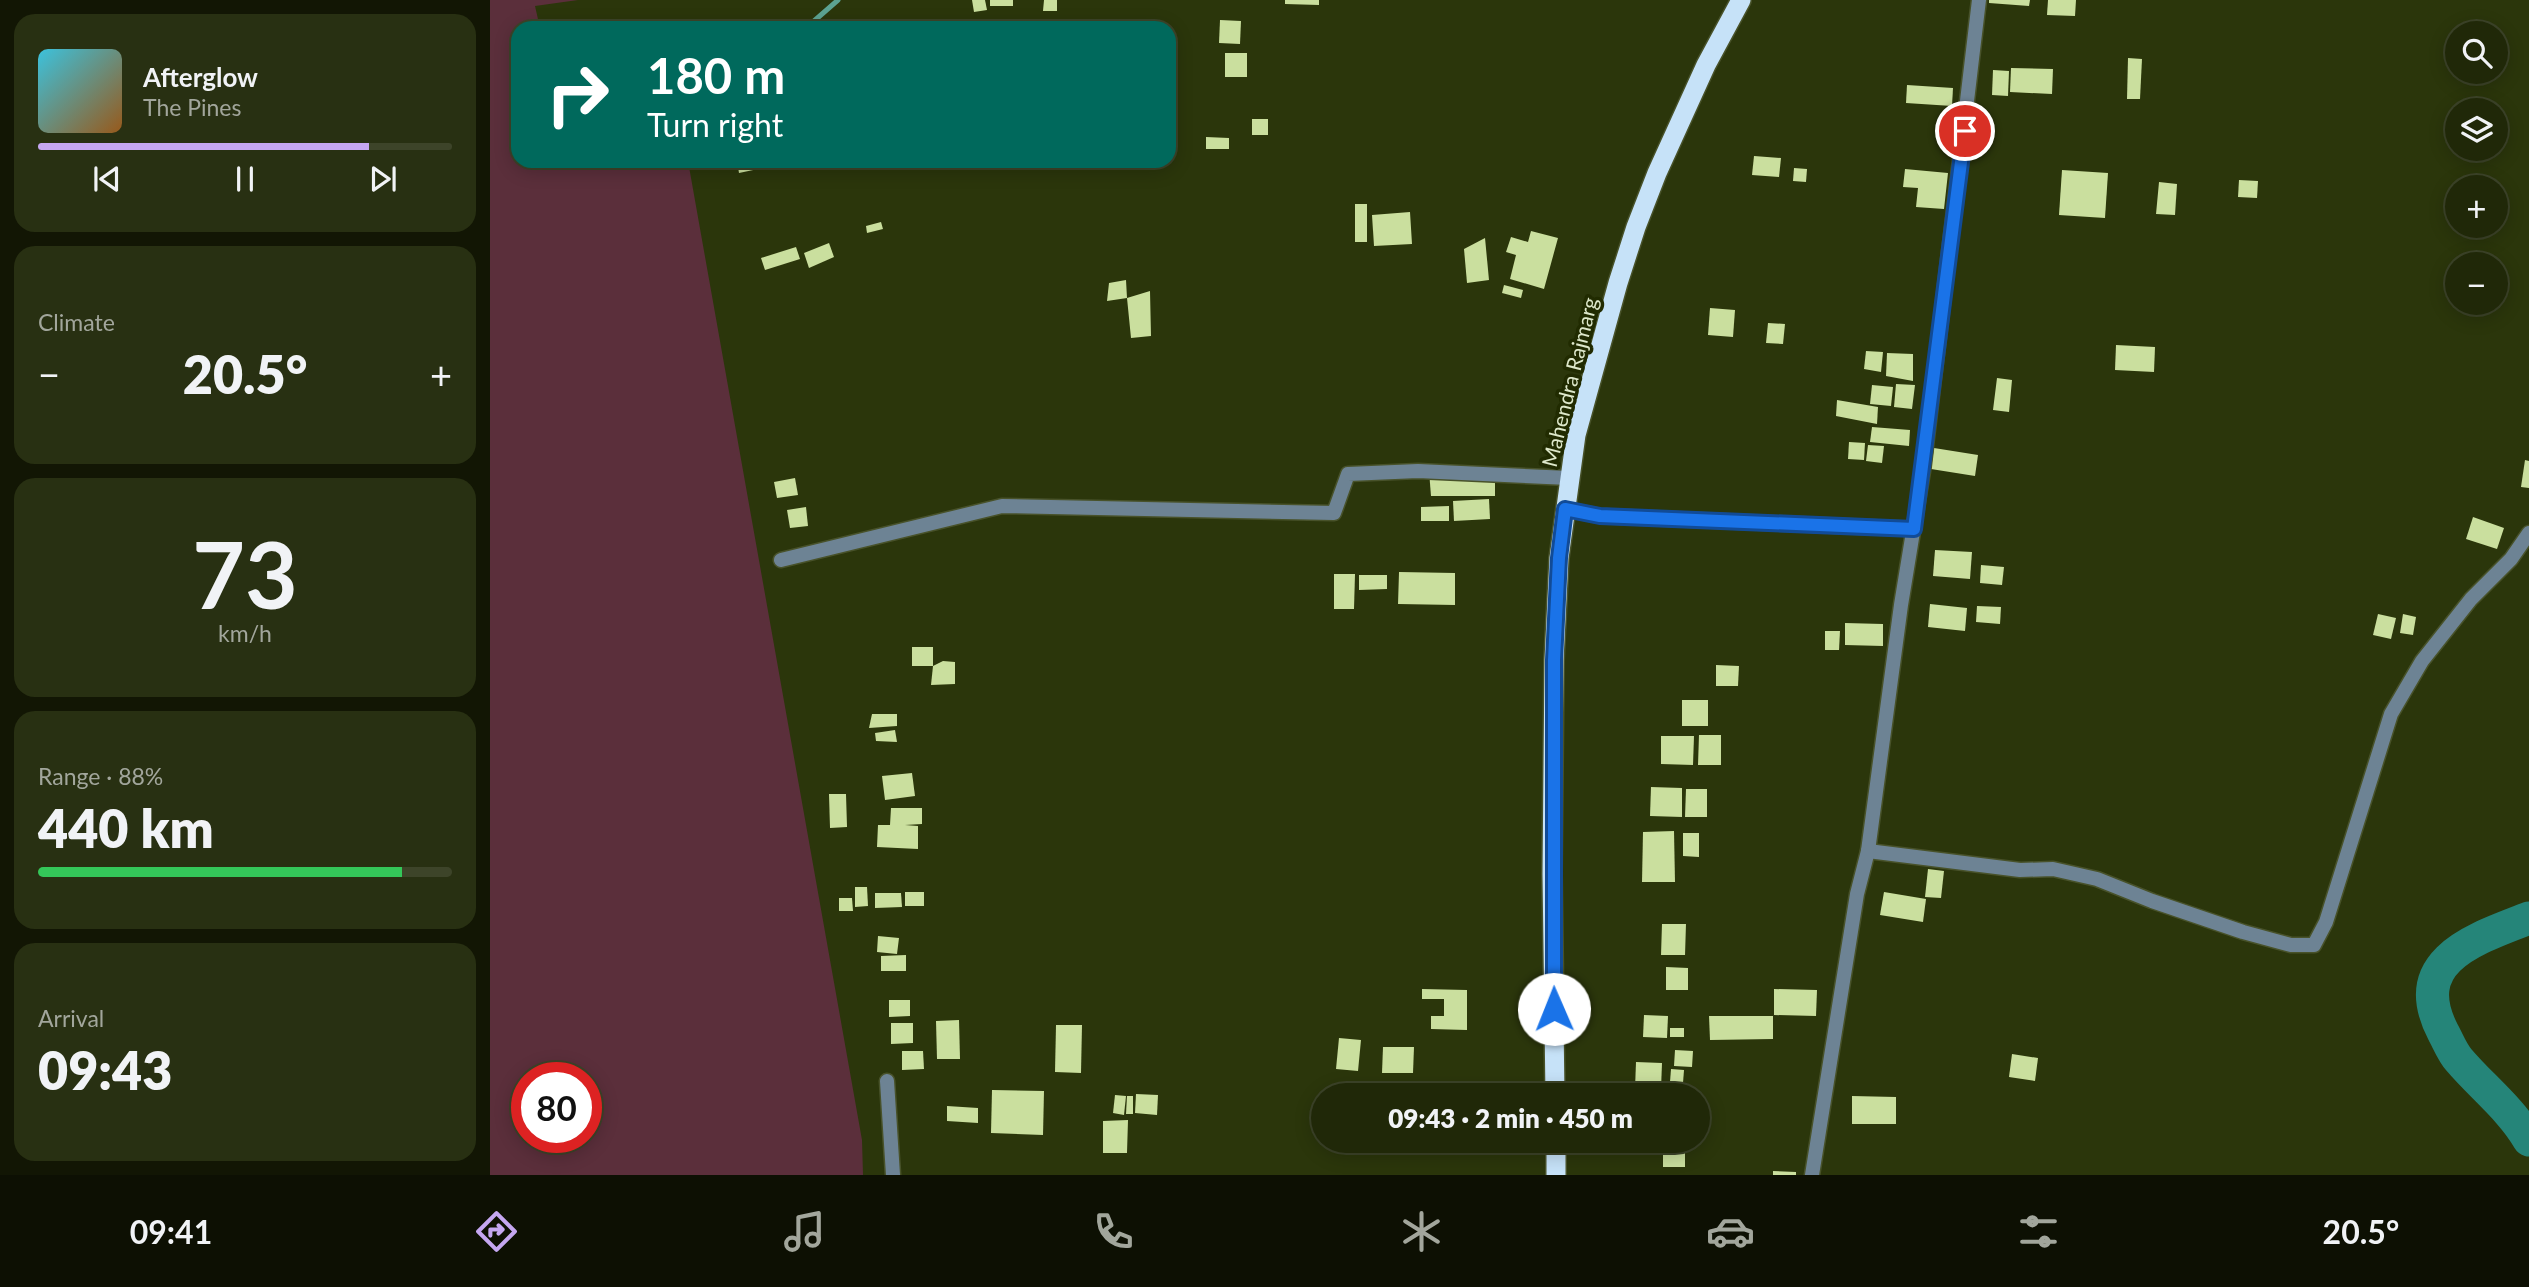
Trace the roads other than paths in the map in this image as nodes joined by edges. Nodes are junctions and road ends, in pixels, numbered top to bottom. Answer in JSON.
{"nodes":[{"id":1,"x":1741,"y":0,"type":"edge"},
{"id":2,"x":1979,"y":0,"type":"edge"},
{"id":3,"x":1569,"y":478,"type":"junction"},
{"id":4,"x":1565,"y":509,"type":"junction"},
{"id":5,"x":1914,"y":529,"type":"junction"},
{"id":6,"x":2529,"y":533,"type":"edge"},
{"id":7,"x":781,"y":560,"type":"dead end"},
{"id":8,"x":1868,"y":851,"type":"junction"},
{"id":9,"x":887,"y":1081,"type":"dead end"},
{"id":10,"x":1555,"y":1083,"type":"edge"},
{"id":11,"x":1556,"y":1153,"type":"edge"},
{"id":12,"x":893,"y":1175,"type":"edge"},
{"id":13,"x":1556,"y":1175,"type":"edge"},
{"id":14,"x":1812,"y":1175,"type":"edge"}],
"edges":[{"from":1,"to":3,"type":"highway","name":"Mahendra Rajmarg"},
{"from":2,"to":5,"type":"street"},
{"from":3,"to":4,"type":"highway","name":"Mahendra Rajmarg"},
{"from":3,"to":7,"type":"street"},
{"from":4,"to":5,"type":"street"},
{"from":4,"to":10,"type":"highway","name":"Mahendra Rajmarg"},
{"from":5,"to":8,"type":"street"},
{"from":6,"to":8,"type":"street"},
{"from":8,"to":14,"type":"street"},
{"from":9,"to":12,"type":"street"},
{"from":11,"to":13,"type":"highway"}]}
